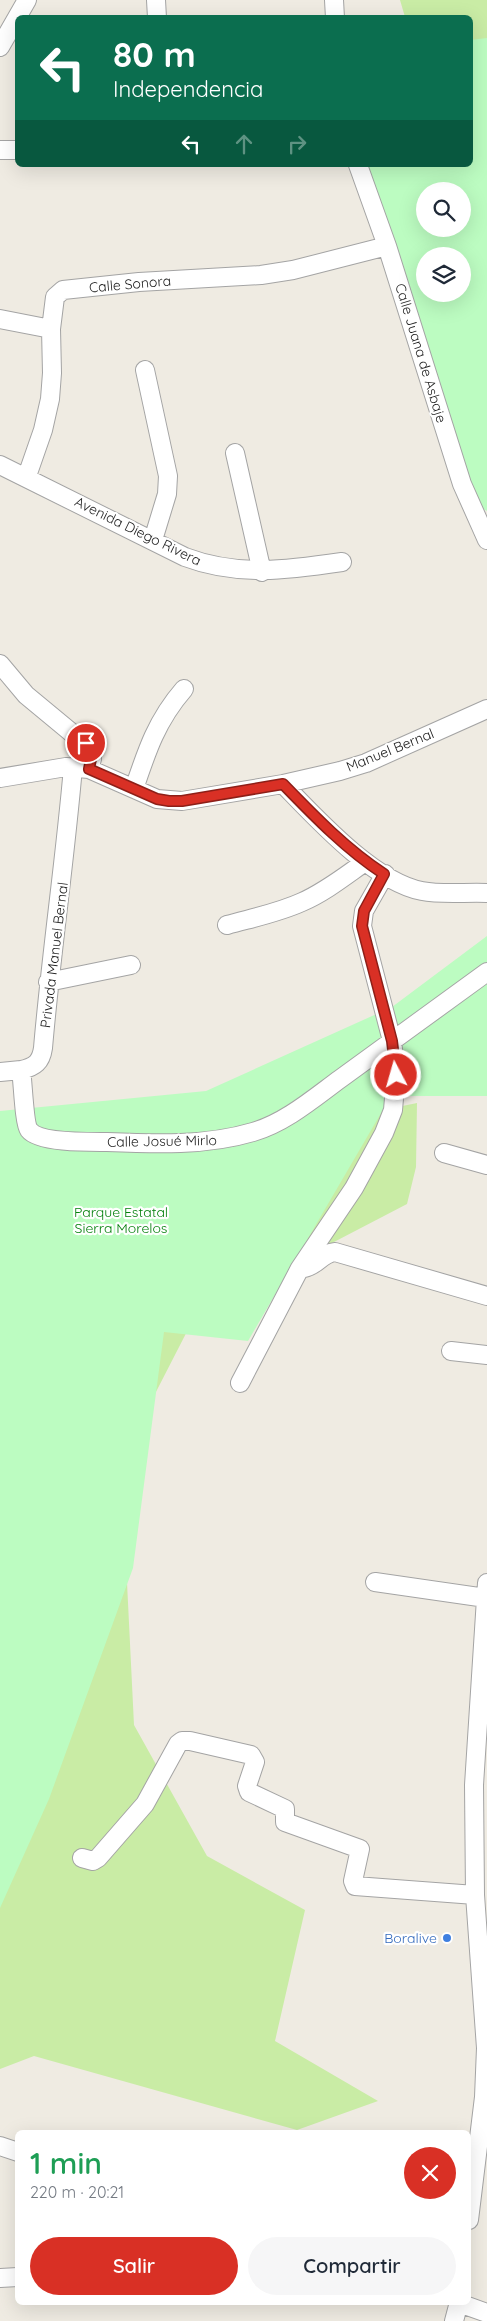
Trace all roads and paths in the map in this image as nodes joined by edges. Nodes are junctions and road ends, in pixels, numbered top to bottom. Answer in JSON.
{"nodes":[{"id":1,"x":26,"y":0,"type":"edge"},
{"id":2,"x":156,"y":0,"type":"edge"},
{"id":3,"x":334,"y":0,"type":"edge"},
{"id":4,"x":18,"y":15,"type":"edge"},
{"id":5,"x":157,"y":15,"type":"edge"},
{"id":6,"x":335,"y":15,"type":"edge"},
{"id":7,"x":15,"y":20,"type":"edge"},
{"id":8,"x":0,"y":47,"type":"edge"},
{"id":9,"x":0,"y":150,"type":"edge"},
{"id":10,"x":15,"y":150,"type":"edge"},
{"id":11,"x":359,"y":167,"type":"edge"},
{"id":12,"x":388,"y":246,"type":"junction"},
{"id":13,"x":0,"y":318,"type":"edge"},
{"id":14,"x":51,"y":329,"type":"junction"},
{"id":15,"x":145,"y":370,"type":"dead end"},
{"id":16,"x":235,"y":453,"type":"dead end"},
{"id":17,"x":0,"y":465,"type":"edge"},
{"id":18,"x":27,"y":476,"type":"junction"},
{"id":19,"x":152,"y":540,"type":"junction"},
{"id":20,"x":487,"y":540,"type":"edge"},
{"id":21,"x":342,"y":562,"type":"dead end"},
{"id":22,"x":262,"y":572,"type":"junction"},
{"id":23,"x":0,"y":664,"type":"edge"},
{"id":24,"x":184,"y":689,"type":"dead end"},
{"id":25,"x":487,"y":709,"type":"edge"},
{"id":26,"x":81,"y":768,"type":"junction"},
{"id":27,"x":0,"y":778,"type":"edge"},
{"id":28,"x":283,"y":784,"type":"junction"},
{"id":29,"x":134,"y":789,"type":"junction"},
{"id":30,"x":365,"y":862,"type":"junction"},
{"id":31,"x":384,"y":874,"type":"junction"},
{"id":32,"x":487,"y":892,"type":"edge"},
{"id":33,"x":227,"y":925,"type":"dead end"},
{"id":34,"x":131,"y":965,"type":"dead end"},
{"id":35,"x":487,"y":972,"type":"edge"},
{"id":36,"x":48,"y":982,"type":"junction"},
{"id":37,"x":392,"y":1041,"type":"junction"},
{"id":38,"x":21,"y":1070,"type":"junction"},
{"id":39,"x":0,"y":1072,"type":"edge"},
{"id":40,"x":444,"y":1153,"type":"dead end"},
{"id":41,"x":487,"y":1165,"type":"edge"},
{"id":42,"x":300,"y":1268,"type":"junction"},
{"id":43,"x":487,"y":1296,"type":"edge"},
{"id":44,"x":451,"y":1351,"type":"dead end"},
{"id":45,"x":487,"y":1355,"type":"edge"},
{"id":46,"x":240,"y":1383,"type":"dead end"},
{"id":47,"x":375,"y":1582,"type":"dead end"},
{"id":48,"x":486,"y":1591,"type":"edge"},
{"id":49,"x":82,"y":1858,"type":"dead end"},
{"id":50,"x":474,"y":1895,"type":"junction"},
{"id":51,"x":484,"y":1973,"type":"edge"},
{"id":52,"x":0,"y":2146,"type":"edge"},
{"id":53,"x":15,"y":2151,"type":"edge"},
{"id":54,"x":471,"y":2204,"type":"edge"},
{"id":55,"x":15,"y":2277,"type":"edge"},
{"id":56,"x":0,"y":2278,"type":"edge"},
{"id":57,"x":458,"y":2305,"type":"edge"},
{"id":58,"x":465,"y":2305,"type":"edge"},
{"id":59,"x":487,"y":2313,"type":"edge"},
{"id":60,"x":454,"y":2321,"type":"edge"}],
"edges":[{"from":1,"to":4,"type":"street"},
{"from":2,"to":5,"type":"street"},
{"from":3,"to":6,"type":"street"},
{"from":7,"to":8,"type":"street"},
{"from":9,"to":10,"type":"street"},
{"from":11,"to":12,"type":"street","name":"Calle Juana de Asbaje"},
{"from":12,"to":14,"type":"street","name":"Calle Sonora"},
{"from":12,"to":20,"type":"street","name":"Calle Juana de Asbaje"},
{"from":13,"to":14,"type":"street"},
{"from":14,"to":18,"type":"street","name":"Calle Sonora"},
{"from":15,"to":19,"type":"street"},
{"from":16,"to":22,"type":"street"},
{"from":17,"to":18,"type":"street","name":"Avenida Diego Rivera"},
{"from":18,"to":19,"type":"street","name":"Avenida Diego Rivera"},
{"from":19,"to":22,"type":"street","name":"Avenida Diego Rivera"},
{"from":21,"to":22,"type":"street","name":"Avenida Diego Rivera"},
{"from":23,"to":26,"type":"street","name":"Privada Manuel Bernal"},
{"from":24,"to":29,"type":"street"},
{"from":25,"to":28,"type":"street","name":"Manuel Bernal"},
{"from":26,"to":27,"type":"street"},
{"from":26,"to":29,"type":"street","name":"Manuel Bernal"},
{"from":26,"to":36,"type":"street","name":"Privada Manuel Bernal"},
{"from":28,"to":29,"type":"street","name":"Manuel Bernal"},
{"from":28,"to":30,"type":"street"},
{"from":30,"to":31,"type":"street"},
{"from":30,"to":33,"type":"street"},
{"from":31,"to":32,"type":"street"},
{"from":31,"to":37,"type":"street"},
{"from":34,"to":36,"type":"street"},
{"from":35,"to":37,"type":"street","name":"Calle Josué Mirlo"},
{"from":36,"to":38,"type":"street","name":"Privada Manuel Bernal"},
{"from":37,"to":38,"type":"street","name":"Calle Josué Mirlo"},
{"from":37,"to":42,"type":"street"},
{"from":38,"to":39,"type":"street"},
{"from":40,"to":41,"type":"street"},
{"from":42,"to":43,"type":"street"},
{"from":42,"to":46,"type":"street"},
{"from":44,"to":45,"type":"street"},
{"from":47,"to":48,"type":"street"},
{"from":48,"to":50,"type":"street"},
{"from":49,"to":50,"type":"street"},
{"from":50,"to":51,"type":"street"},
{"from":51,"to":54,"type":"street"},
{"from":52,"to":53,"type":"street"},
{"from":55,"to":56,"type":"street"},
{"from":57,"to":60,"type":"street"},
{"from":58,"to":59,"type":"street"}]}
